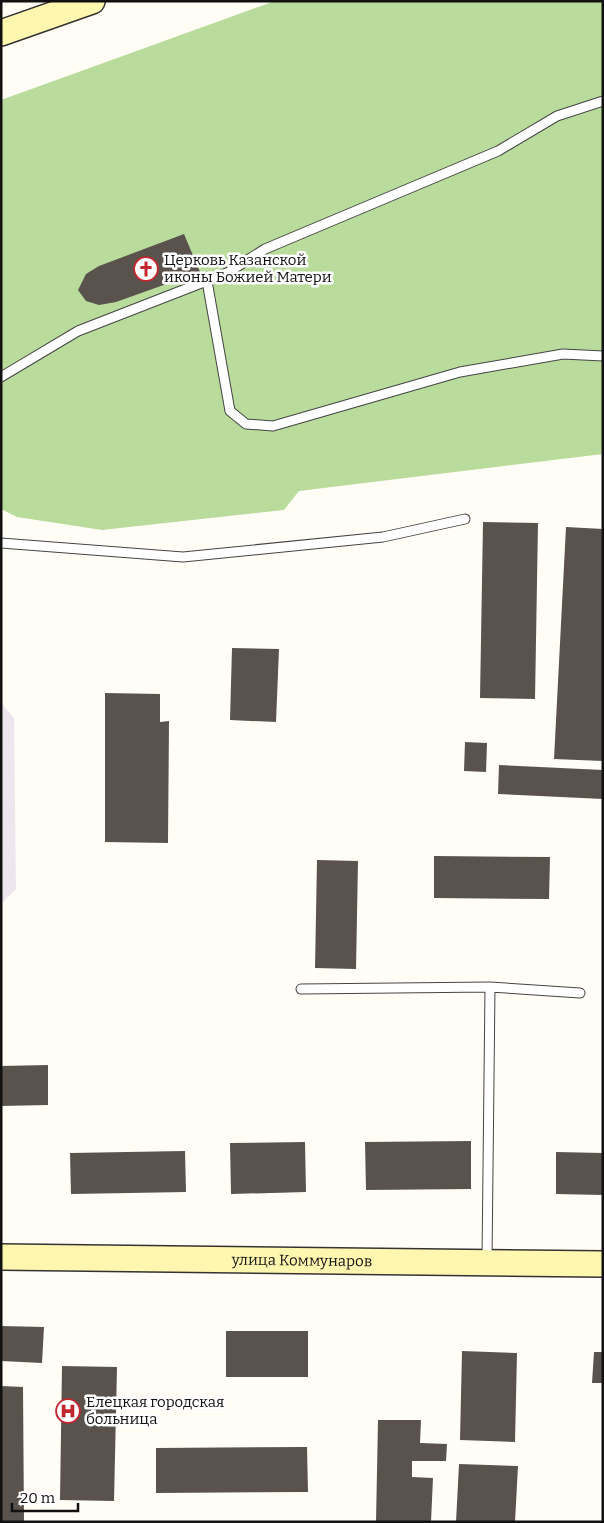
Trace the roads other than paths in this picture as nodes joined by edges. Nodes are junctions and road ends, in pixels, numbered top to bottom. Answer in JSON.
{"nodes":[{"id":1,"x":92,"y":1,"type":"edge"},
{"id":2,"x":1,"y":32,"type":"edge"},
{"id":3,"x":603,"y":101,"type":"edge"},
{"id":4,"x":207,"y":280,"type":"junction"},
{"id":5,"x":603,"y":356,"type":"edge"},
{"id":6,"x":1,"y":376,"type":"edge"},
{"id":7,"x":465,"y":519,"type":"dead end"},
{"id":8,"x":1,"y":543,"type":"edge"},
{"id":9,"x":490,"y":987,"type":"junction"},
{"id":10,"x":301,"y":989,"type":"dead end"},
{"id":11,"x":580,"y":992,"type":"dead end"},
{"id":12,"x":1,"y":1257,"type":"edge"},
{"id":13,"x":487,"y":1263,"type":"junction"},
{"id":14,"x":603,"y":1264,"type":"edge"}],
"edges":[{"from":1,"to":2,"type":"main road"},
{"from":3,"to":4,"type":"lane"},
{"from":4,"to":5,"type":"lane"},
{"from":4,"to":6,"type":"lane"},
{"from":7,"to":8,"type":"lane"},
{"from":9,"to":10,"type":"lane"},
{"from":9,"to":11,"type":"lane"},
{"from":9,"to":13,"type":"lane"},
{"from":12,"to":13,"type":"main road","name":"улица Коммунаров"},
{"from":13,"to":14,"type":"main road","name":"улица Коммунаров"}]}
